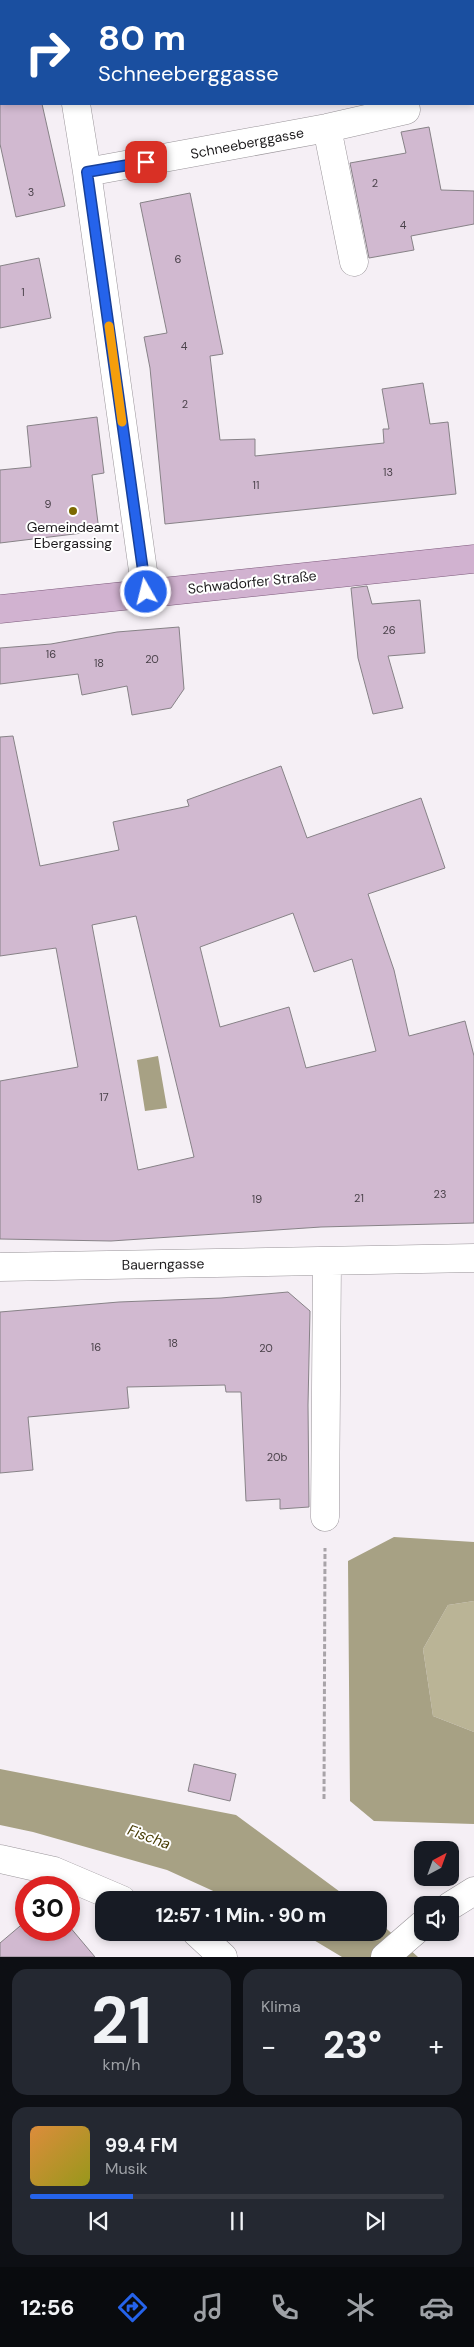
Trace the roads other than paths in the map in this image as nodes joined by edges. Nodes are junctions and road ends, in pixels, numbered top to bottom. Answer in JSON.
{"nodes":[{"id":1,"x":76,"y":105,"type":"edge"},
{"id":2,"x":405,"y":107,"type":"edge"},
{"id":3,"x":327,"y":128,"type":"junction"},
{"id":4,"x":87,"y":172,"type":"junction"},
{"id":5,"x":354,"y":262,"type":"dead end"},
{"id":6,"x":474,"y":559,"type":"edge"},
{"id":7,"x":146,"y":592,"type":"junction"},
{"id":8,"x":0,"y":609,"type":"edge"},
{"id":9,"x":474,"y":1258,"type":"edge"},
{"id":10,"x":327,"y":1261,"type":"junction"},
{"id":11,"x":0,"y":1267,"type":"edge"},
{"id":12,"x":325,"y":1517,"type":"road end"},
{"id":13,"x":0,"y":1859,"type":"edge"},
{"id":14,"x":102,"y":1891,"type":"edge"},
{"id":15,"x":474,"y":1891,"type":"edge"},
{"id":16,"x":459,"y":1900,"type":"edge"},
{"id":17,"x":414,"y":1932,"type":"edge"},
{"id":18,"x":206,"y":1941,"type":"edge"},
{"id":19,"x":223,"y":1957,"type":"edge"},
{"id":20,"x":385,"y":1957,"type":"edge"}],
"edges":[{"from":1,"to":4,"type":"street"},
{"from":2,"to":3,"type":"street","name":"Schneeberggasse"},
{"from":3,"to":4,"type":"street","name":"Schneeberggasse"},
{"from":3,"to":5,"type":"street"},
{"from":4,"to":7,"type":"street"},
{"from":6,"to":7,"type":"main road","name":"Schwadorfer Straße"},
{"from":7,"to":8,"type":"main road","name":"Schwadorfer Straße"},
{"from":9,"to":10,"type":"street","name":"Bauerngasse"},
{"from":10,"to":11,"type":"street","name":"Bauerngasse"},
{"from":10,"to":12,"type":"street"},
{"from":13,"to":14,"type":"street"},
{"from":15,"to":16,"type":"street"},
{"from":17,"to":20,"type":"street"},
{"from":18,"to":19,"type":"street"}]}
